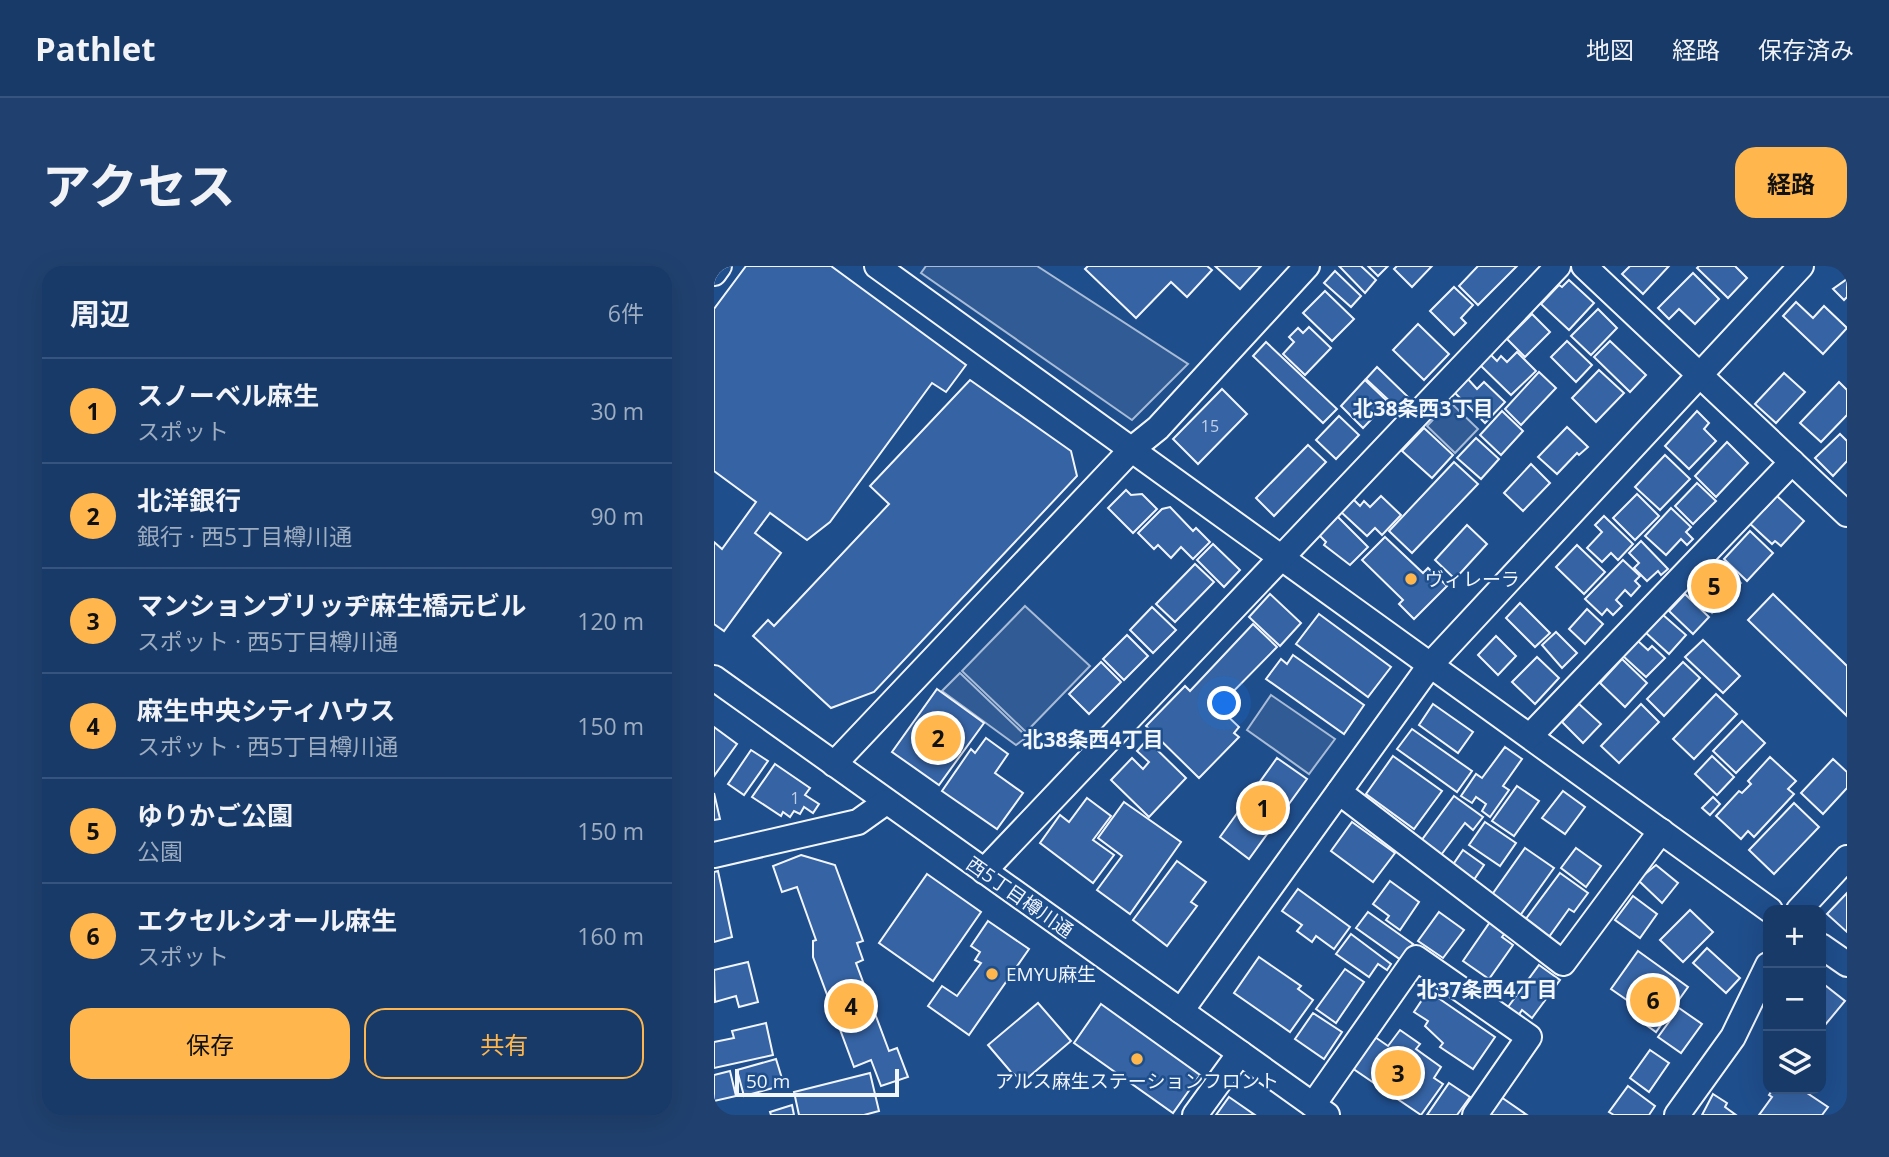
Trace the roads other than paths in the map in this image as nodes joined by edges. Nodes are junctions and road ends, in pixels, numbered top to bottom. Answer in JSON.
{"nodes":[{"id":1,"x":719,"y":266,"type":"edge"},
{"id":2,"x":877,"y":266,"type":"edge"},
{"id":3,"x":1307,"y":266,"type":"edge"},
{"id":4,"x":1558,"y":266,"type":"edge"},
{"id":5,"x":1584,"y":266,"type":"edge"},
{"id":6,"x":1801,"y":266,"type":"edge"},
{"id":7,"x":714,"y":273,"type":"edge"},
{"id":8,"x":906,"y":274,"type":"edge"},
{"id":9,"x":1699,"y":376,"type":"junction"},
{"id":10,"x":1132,"y":449,"type":"junction"},
{"id":11,"x":1791,"y":462,"type":"junction"},
{"id":12,"x":1847,"y":514,"type":"edge"},
{"id":13,"x":1282,"y":556,"type":"junction"},
{"id":14,"x":1431,"y":664,"type":"junction"},
{"id":15,"x":714,"y":678,"type":"edge"},
{"id":16,"x":1530,"y":736,"type":"junction"},
{"id":17,"x":834,"y":764,"type":"junction"},
{"id":18,"x":1339,"y":792,"type":"junction"},
{"id":19,"x":886,"y":802,"type":"junction"},
{"id":20,"x":1661,"y":831,"type":"junction"},
{"id":21,"x":714,"y":855,"type":"edge"},
{"id":22,"x":1847,"y":858,"type":"edge"},
{"id":23,"x":984,"y":871,"type":"junction"},
{"id":24,"x":1763,"y":905,"type":"edge"},
{"id":25,"x":1804,"y":905,"type":"edge"},
{"id":26,"x":1826,"y":949,"type":"edge"},
{"id":27,"x":1847,"y":964,"type":"edge"},
{"id":28,"x":1767,"y":968,"type":"edge"},
{"id":29,"x":1181,"y":1011,"type":"junction"},
{"id":30,"x":1240,"y":1053,"type":"junction"},
{"id":31,"x":1320,"y":1110,"type":"edge"},
{"id":32,"x":1195,"y":1115,"type":"edge"},
{"id":33,"x":1475,"y":1115,"type":"edge"},
{"id":34,"x":1677,"y":1115,"type":"edge"}],
"edges":[{"from":1,"to":7,"type":"street"},
{"from":2,"to":8,"type":"street"},
{"from":3,"to":10,"type":"street"},
{"from":4,"to":13,"type":"street"},
{"from":5,"to":9,"type":"street"},
{"from":6,"to":9,"type":"street"},
{"from":8,"to":10,"type":"street"},
{"from":9,"to":11,"type":"street"},
{"from":9,"to":14,"type":"street"},
{"from":10,"to":13,"type":"street"},
{"from":10,"to":17,"type":"street"},
{"from":11,"to":12,"type":"street"},
{"from":11,"to":16,"type":"street"},
{"from":13,"to":14,"type":"street"},
{"from":13,"to":23,"type":"street"},
{"from":14,"to":16,"type":"street"},
{"from":14,"to":18,"type":"street"},
{"from":15,"to":17,"type":"street","name":"西5丁目樽川通"},
{"from":16,"to":20,"type":"street"},
{"from":17,"to":19,"type":"street","name":"西5丁目樽川通"},
{"from":18,"to":20,"type":"street"},
{"from":18,"to":29,"type":"street"},
{"from":19,"to":21,"type":"street"},
{"from":19,"to":23,"type":"street","name":"西5丁目樽川通"},
{"from":20,"to":24,"type":"street"},
{"from":22,"to":25,"type":"street"},
{"from":23,"to":29,"type":"street","name":"西5丁目樽川通"},
{"from":26,"to":27,"type":"street"},
{"from":28,"to":34,"type":"street"},
{"from":29,"to":30,"type":"street","name":"西5丁目樽川通"},
{"from":30,"to":31,"type":"street","name":"西5丁目樽川通"},
{"from":30,"to":32,"type":"street"},
{"from":31,"to":33,"type":"street"}]}
